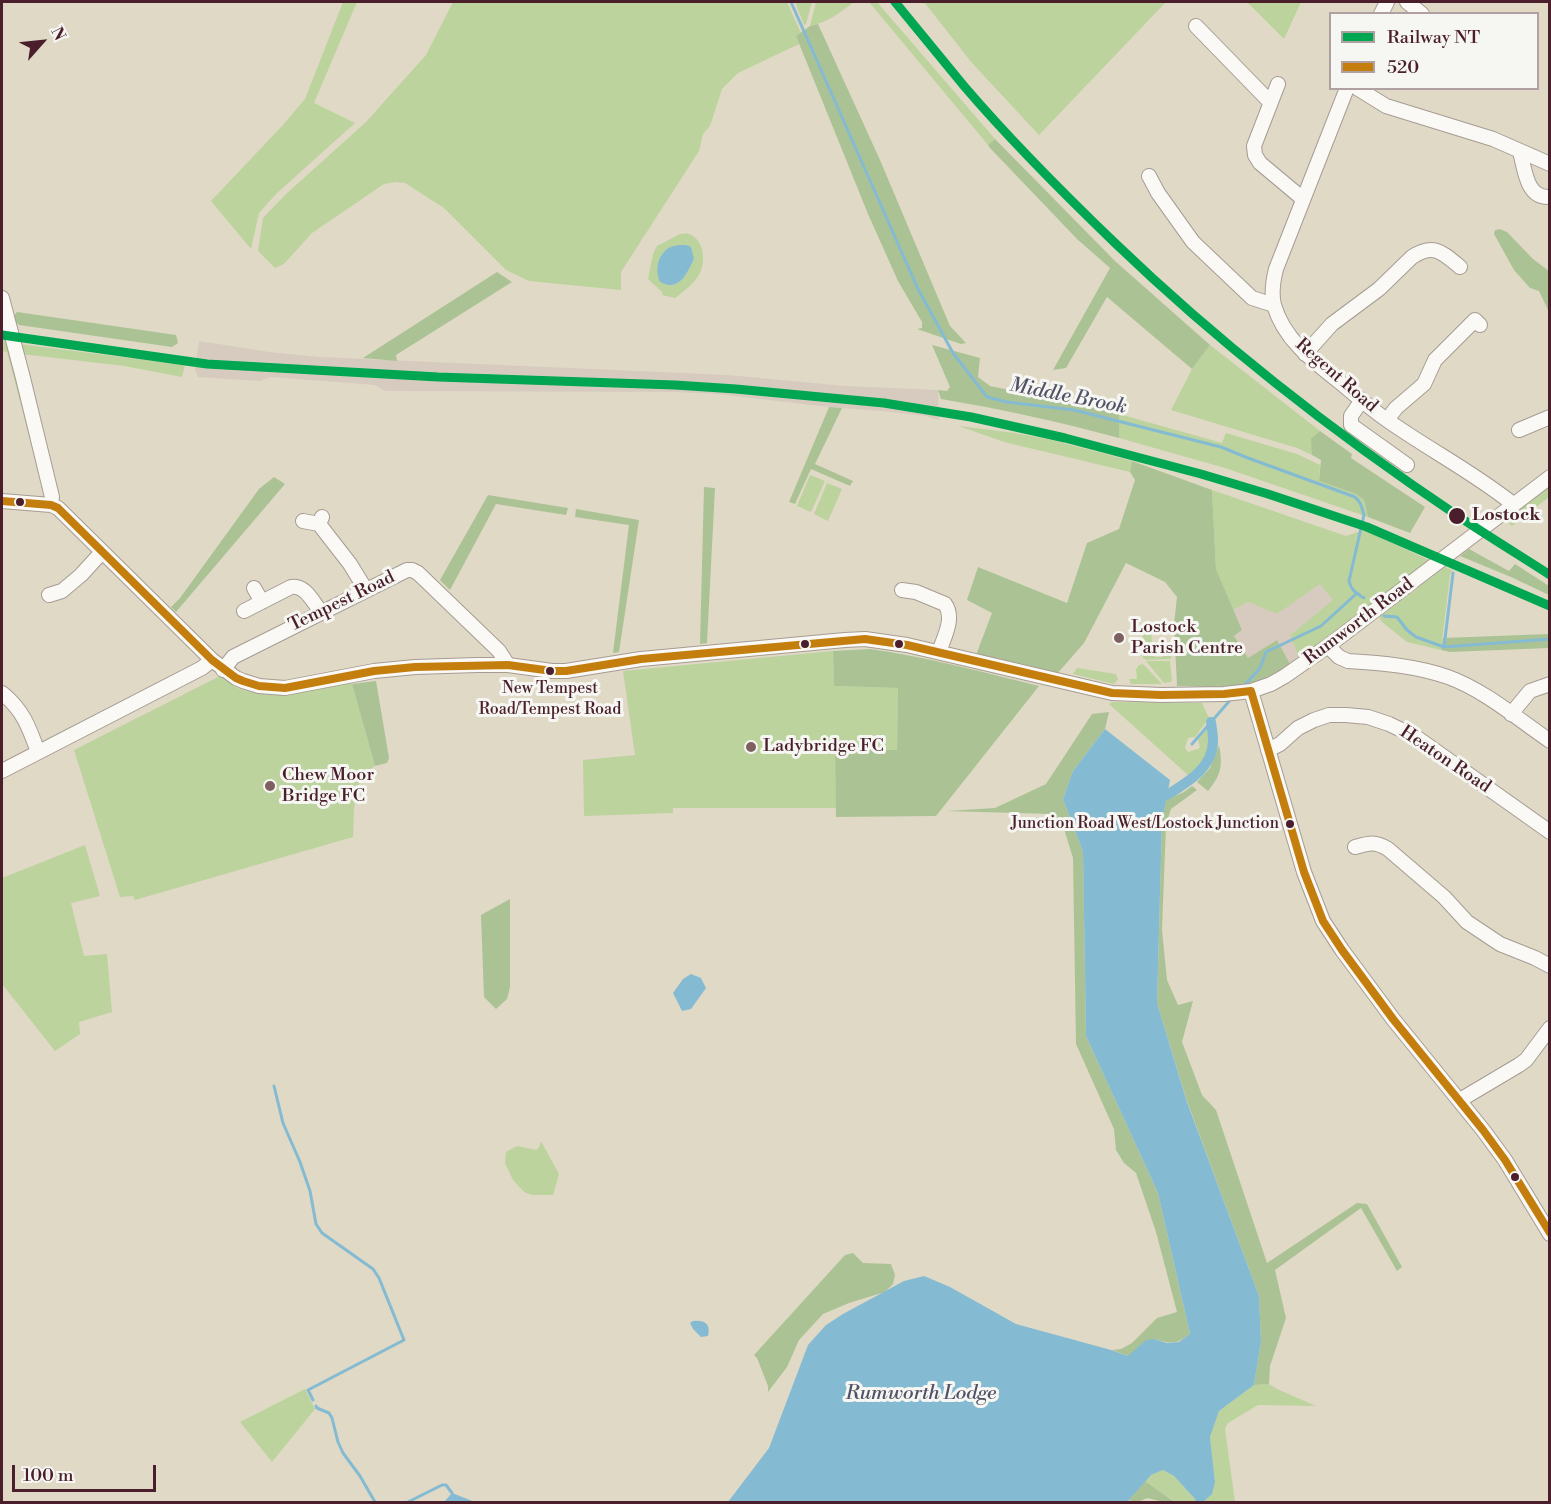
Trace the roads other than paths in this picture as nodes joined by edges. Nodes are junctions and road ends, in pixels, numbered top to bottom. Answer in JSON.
{"nodes":[{"id":1,"x":1407,"y":2,"type":"edge"},
{"id":2,"x":1420,"y":12,"type":"edge"},
{"id":3,"x":1196,"y":26,"type":"dead end"},
{"id":4,"x":1278,"y":84,"type":"dead end"},
{"id":5,"x":1346,"y":90,"type":"edge"},
{"id":6,"x":1360,"y":90,"type":"edge"},
{"id":7,"x":1270,"y":102,"type":"junction"},
{"id":8,"x":1520,"y":152,"type":"junction"},
{"id":9,"x":1550,"y":164,"type":"edge"},
{"id":10,"x":1149,"y":176,"type":"dead end"},
{"id":11,"x":1550,"y":197,"type":"edge"},
{"id":12,"x":1303,"y":199,"type":"junction"},
{"id":13,"x":1460,"y":266,"type":"dead end"},
{"id":14,"x":2,"y":298,"type":"edge"},
{"id":15,"x":1274,"y":305,"type":"junction"},
{"id":16,"x":1480,"y":325,"type":"dead end"},
{"id":17,"x":1305,"y":354,"type":"junction"},
{"id":18,"x":1362,"y":400,"type":"junction"},
{"id":19,"x":1550,"y":417,"type":"edge"},
{"id":20,"x":1387,"y":420,"type":"junction"},
{"id":21,"x":1515,"y":432,"type":"dead end"},
{"id":22,"x":1407,"y":465,"type":"dead end"},
{"id":23,"x":1550,"y":477,"type":"edge"},
{"id":24,"x":2,"y":501,"type":"edge"},
{"id":25,"x":1513,"y":504,"type":"junction"},
{"id":26,"x":51,"y":505,"type":"junction"},
{"id":27,"x":303,"y":521,"type":"dead end"},
{"id":28,"x":102,"y":552,"type":"junction"},
{"id":29,"x":254,"y":588,"type":"dead end"},
{"id":30,"x":366,"y":590,"type":"junction"},
{"id":31,"x":902,"y":590,"type":"dead end"},
{"id":32,"x":58,"y":596,"type":"dead end"},
{"id":33,"x":262,"y":602,"type":"junction"},
{"id":34,"x":244,"y":611,"type":"dead end"},
{"id":35,"x":321,"y":612,"type":"junction"},
{"id":36,"x":1328,"y":646,"type":"junction"},
{"id":37,"x":939,"y":652,"type":"junction"},
{"id":38,"x":212,"y":660,"type":"junction"},
{"id":39,"x":508,"y":665,"type":"junction"},
{"id":40,"x":223,"y":670,"type":"junction"},
{"id":41,"x":1550,"y":684,"type":"edge"},
{"id":42,"x":1251,"y":691,"type":"junction"},
{"id":43,"x":2,"y":693,"type":"edge"},
{"id":44,"x":1510,"y":714,"type":"junction"},
{"id":45,"x":1550,"y":741,"type":"edge"},
{"id":46,"x":1268,"y":750,"type":"junction"},
{"id":47,"x":38,"y":752,"type":"junction"},
{"id":48,"x":2,"y":771,"type":"edge"},
{"id":49,"x":1550,"y":832,"type":"edge"},
{"id":50,"x":1355,"y":847,"type":"dead end"},
{"id":51,"x":1550,"y":966,"type":"edge"},
{"id":52,"x":1550,"y":1028,"type":"edge"},
{"id":53,"x":1460,"y":1100,"type":"junction"},
{"id":54,"x":1550,"y":1234,"type":"edge"}],
"edges":[{"from":1,"to":2,"type":"street"},
{"from":3,"to":7,"type":"street"},
{"from":4,"to":7,"type":"street"},
{"from":5,"to":12,"type":"street","name":"Regent Road"},
{"from":6,"to":8,"type":"street"},
{"from":7,"to":12,"type":"street"},
{"from":8,"to":9,"type":"street"},
{"from":8,"to":11,"type":"street"},
{"from":10,"to":15,"type":"street"},
{"from":12,"to":15,"type":"street","name":"Regent Road"},
{"from":13,"to":17,"type":"street"},
{"from":14,"to":26,"type":"street"},
{"from":15,"to":17,"type":"street","name":"Regent Road"},
{"from":16,"to":20,"type":"street"},
{"from":17,"to":18,"type":"street","name":"Regent Road"},
{"from":18,"to":20,"type":"street","name":"Regent Road"},
{"from":18,"to":22,"type":"street"},
{"from":19,"to":21,"type":"street"},
{"from":20,"to":25,"type":"street","name":"Regent Road"},
{"from":23,"to":25,"type":"street","name":"Rumworth Road"},
{"from":24,"to":26,"type":"street"},
{"from":25,"to":36,"type":"street","name":"Rumworth Road"},
{"from":26,"to":28,"type":"street"},
{"from":27,"to":30,"type":"street"},
{"from":28,"to":32,"type":"street"},
{"from":28,"to":38,"type":"street"},
{"from":29,"to":33,"type":"street"},
{"from":30,"to":35,"type":"street","name":"Tempest Road"},
{"from":30,"to":39,"type":"street","name":"Tempest Road"},
{"from":31,"to":37,"type":"street"},
{"from":33,"to":34,"type":"street"},
{"from":33,"to":35,"type":"street"},
{"from":35,"to":40,"type":"street","name":"Tempest Road"},
{"from":36,"to":42,"type":"street","name":"Rumworth Road"},
{"from":36,"to":44,"type":"street"},
{"from":37,"to":39,"type":"street"},
{"from":37,"to":42,"type":"street"},
{"from":38,"to":40,"type":"street"},
{"from":38,"to":47,"type":"street"},
{"from":39,"to":40,"type":"street"},
{"from":41,"to":44,"type":"street"},
{"from":42,"to":46,"type":"street"},
{"from":43,"to":47,"type":"street"},
{"from":44,"to":45,"type":"street"},
{"from":46,"to":49,"type":"street","name":"Heaton Road"},
{"from":46,"to":53,"type":"street"},
{"from":47,"to":48,"type":"street"},
{"from":50,"to":51,"type":"street"},
{"from":52,"to":53,"type":"street"},
{"from":53,"to":54,"type":"street"}]}
